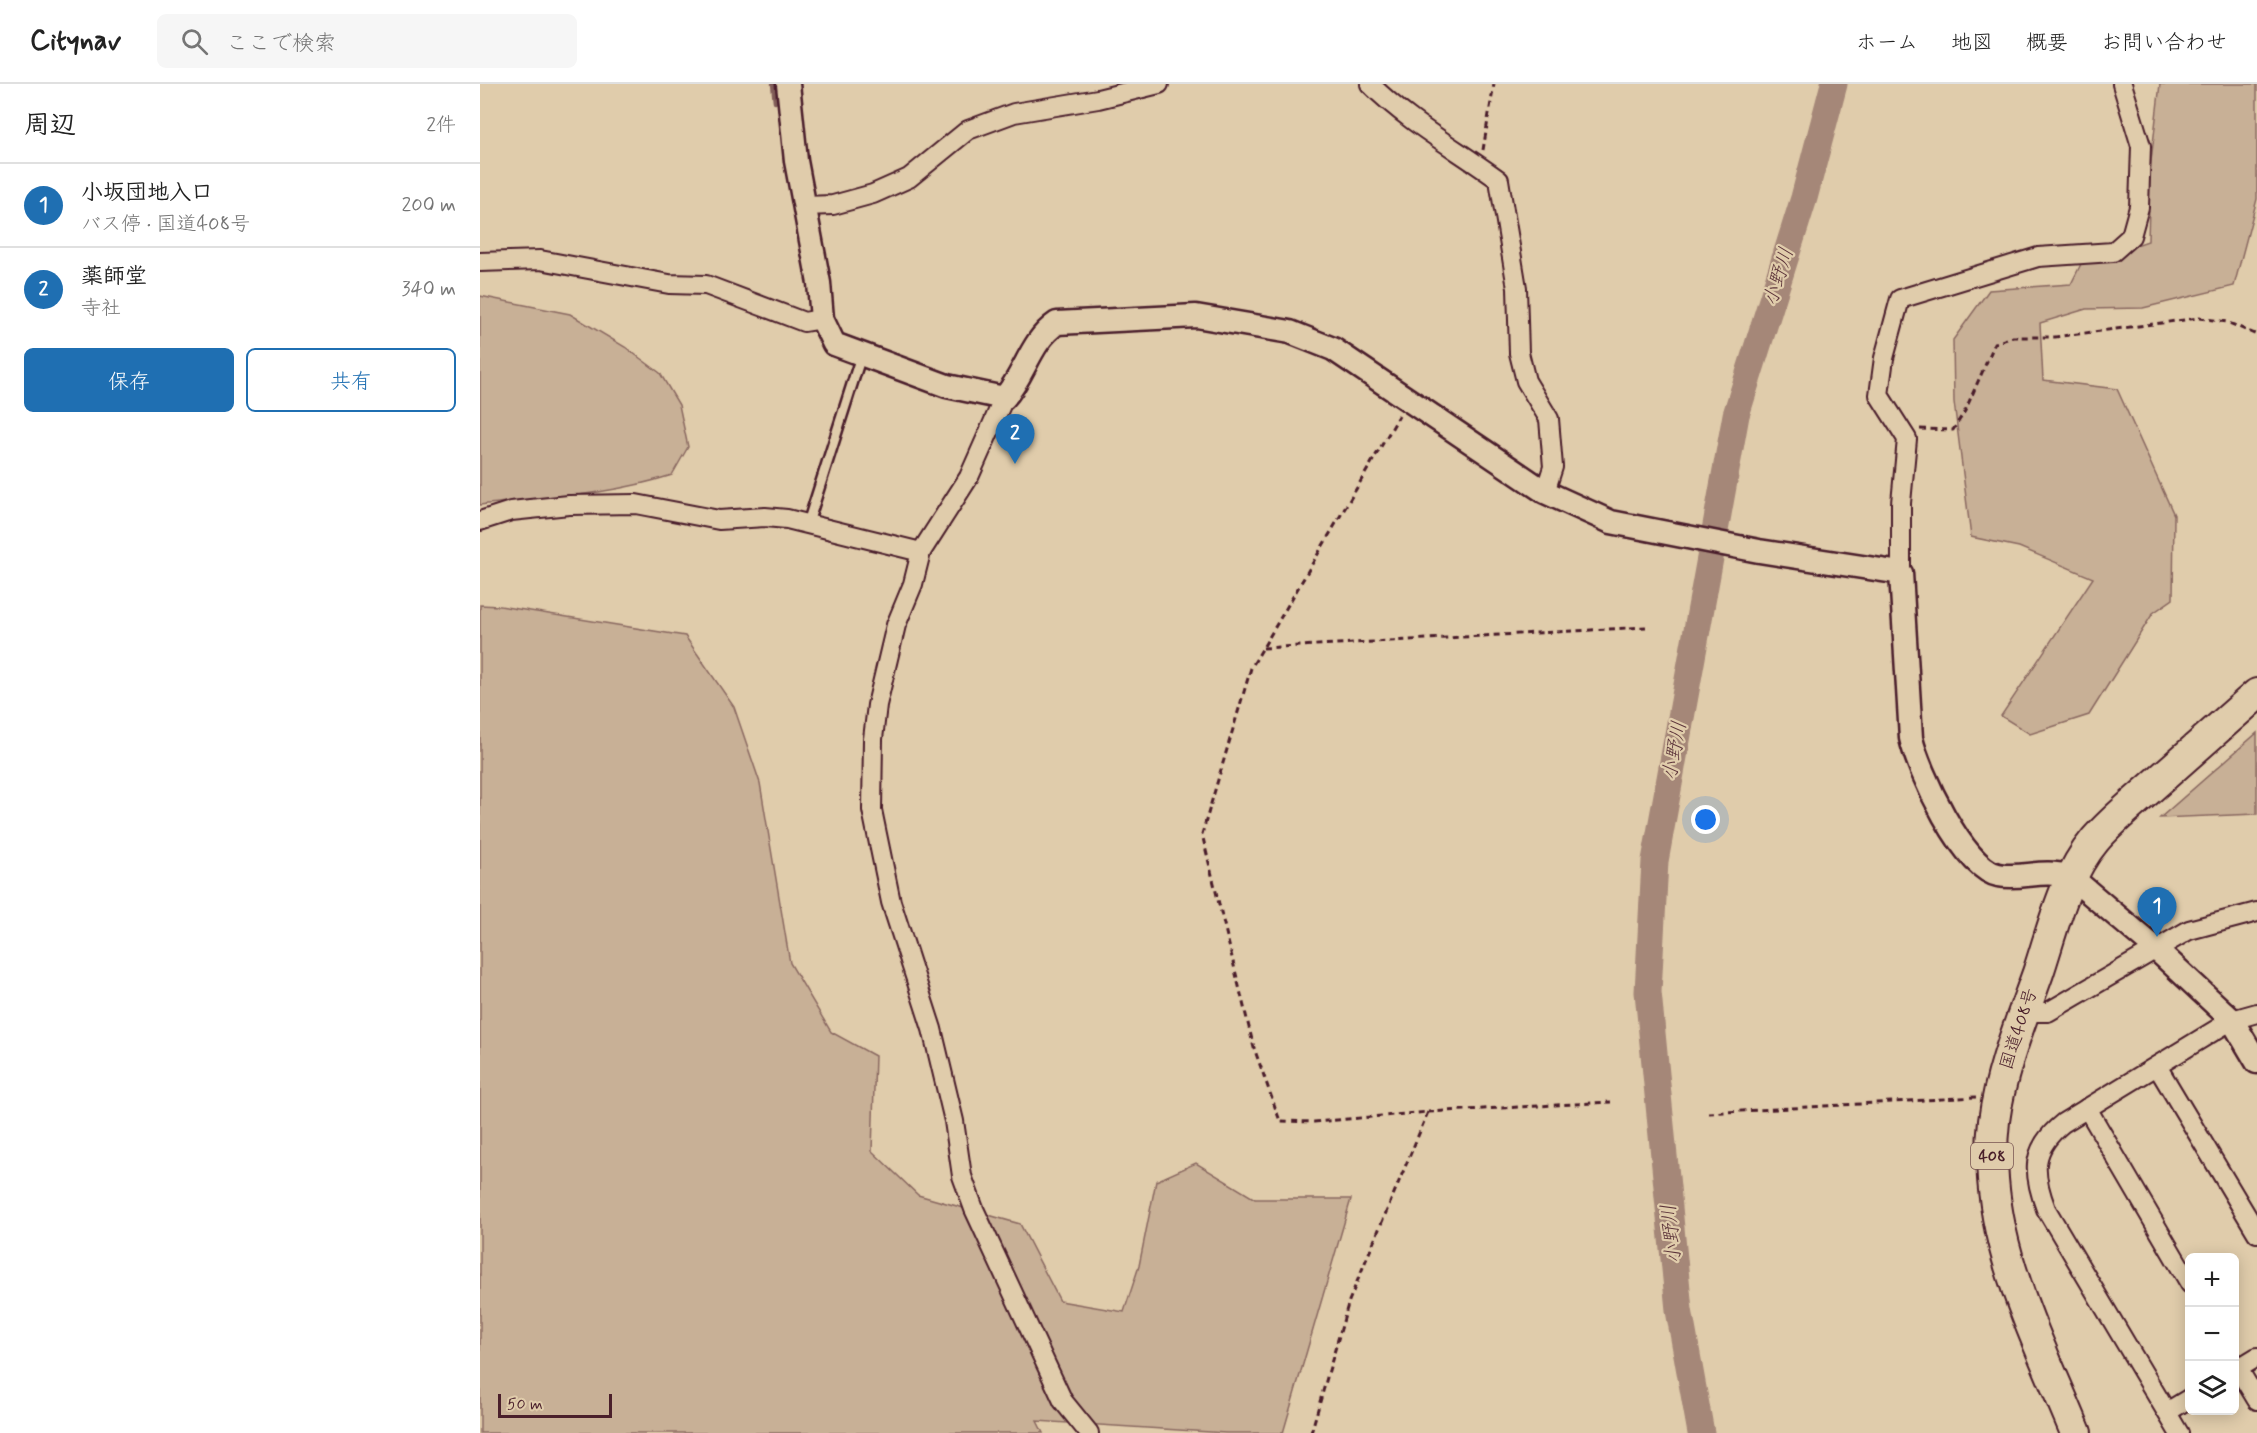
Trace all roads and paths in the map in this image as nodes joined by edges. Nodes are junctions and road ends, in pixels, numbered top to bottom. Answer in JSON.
{"nodes":[{"id":1,"x":788,"y":84,"type":"edge"},
{"id":2,"x":1159,"y":84,"type":"edge"},
{"id":3,"x":1370,"y":84,"type":"edge"},
{"id":4,"x":1494,"y":84,"type":"edge"},
{"id":5,"x":2122,"y":84,"type":"edge"},
{"id":6,"x":1481,"y":167,"type":"junction"},
{"id":7,"x":804,"y":206,"type":"junction"},
{"id":8,"x":480,"y":262,"type":"edge"},
{"id":9,"x":822,"y":319,"type":"junction"},
{"id":10,"x":2257,"y":335,"type":"edge"},
{"id":11,"x":861,"y":356,"type":"junction"},
{"id":12,"x":1004,"y":398,"type":"junction"},
{"id":13,"x":1408,"y":402,"type":"junction"},
{"id":14,"x":1904,"y":434,"type":"junction"},
{"id":15,"x":1545,"y":492,"type":"junction"},
{"id":16,"x":480,"y":521,"type":"edge"},
{"id":17,"x":808,"y":523,"type":"junction"},
{"id":18,"x":921,"y":552,"type":"junction"},
{"id":19,"x":1901,"y":573,"type":"junction"},
{"id":20,"x":1646,"y":627,"type":"dead end"},
{"id":21,"x":1263,"y":648,"type":"junction"},
{"id":22,"x":2257,"y":694,"type":"edge"},
{"id":23,"x":2071,"y":878,"type":"junction"},
{"id":24,"x":2257,"y":912,"type":"edge"},
{"id":25,"x":2156,"y":949,"type":"junction"},
{"id":26,"x":2024,"y":1012,"type":"junction"},
{"id":27,"x":2257,"y":1013,"type":"edge"},
{"id":28,"x":2232,"y":1020,"type":"junction"},
{"id":29,"x":2257,"y":1062,"type":"edge"},
{"id":30,"x":2157,"y":1066,"type":"junction"},
{"id":31,"x":1999,"y":1095,"type":"junction"},
{"id":32,"x":1611,"y":1102,"type":"dead end"},
{"id":33,"x":2087,"y":1108,"type":"junction"},
{"id":34,"x":1428,"y":1112,"type":"junction"},
{"id":35,"x":1708,"y":1113,"type":"dead end"},
{"id":36,"x":2257,"y":1233,"type":"edge"},
{"id":37,"x":2185,"y":1275,"type":"edge"},
{"id":38,"x":2257,"y":1357,"type":"edge"},
{"id":39,"x":2239,"y":1366,"type":"edge"},
{"id":40,"x":2239,"y":1372,"type":"edge"},
{"id":41,"x":2257,"y":1400,"type":"edge"},
{"id":42,"x":2185,"y":1401,"type":"edge"},
{"id":43,"x":2167,"y":1412,"type":"junction"},
{"id":44,"x":1089,"y":1433,"type":"edge"},
{"id":45,"x":1311,"y":1433,"type":"edge"},
{"id":46,"x":2076,"y":1433,"type":"edge"},
{"id":47,"x":2179,"y":1433,"type":"edge"}],
"edges":[{"from":1,"to":7,"type":"street"},
{"from":2,"to":7,"type":"street"},
{"from":3,"to":6,"type":"street"},
{"from":4,"to":6,"type":"path"},
{"from":5,"to":14,"type":"street"},
{"from":6,"to":15,"type":"street"},
{"from":7,"to":9,"type":"street"},
{"from":8,"to":9,"type":"street"},
{"from":9,"to":11,"type":"street"},
{"from":10,"to":14,"type":"path"},
{"from":11,"to":12,"type":"street"},
{"from":11,"to":17,"type":"lane"},
{"from":12,"to":13,"type":"street"},
{"from":12,"to":18,"type":"street"},
{"from":13,"to":15,"type":"street"},
{"from":13,"to":21,"type":"path"},
{"from":14,"to":19,"type":"street"},
{"from":15,"to":19,"type":"street"},
{"from":16,"to":17,"type":"street"},
{"from":17,"to":18,"type":"street"},
{"from":18,"to":44,"type":"street"},
{"from":19,"to":23,"type":"street"},
{"from":20,"to":21,"type":"path"},
{"from":21,"to":34,"type":"path"},
{"from":22,"to":23,"type":"highway","name":"国道408号","number":"408"},
{"from":23,"to":25,"type":"street"},
{"from":23,"to":26,"type":"highway","name":"国道408号","number":"408"},
{"from":24,"to":25,"type":"street"},
{"from":25,"to":26,"type":"street"},
{"from":25,"to":28,"type":"street"},
{"from":26,"to":31,"type":"highway","name":"国道408号","number":"408"},
{"from":27,"to":28,"type":"street"},
{"from":28,"to":29,"type":"street"},
{"from":28,"to":30,"type":"street"},
{"from":30,"to":33,"type":"street"},
{"from":30,"to":36,"type":"street"},
{"from":31,"to":35,"type":"path"},
{"from":31,"to":46,"type":"highway","name":"国道408号","number":"408"},
{"from":32,"to":34,"type":"path"},
{"from":33,"to":37,"type":"street"},
{"from":33,"to":43,"type":"street"},
{"from":34,"to":45,"type":"path"},
{"from":38,"to":39,"type":"street"},
{"from":40,"to":41,"type":"street"},
{"from":42,"to":43,"type":"street"},
{"from":43,"to":47,"type":"street"}]}
